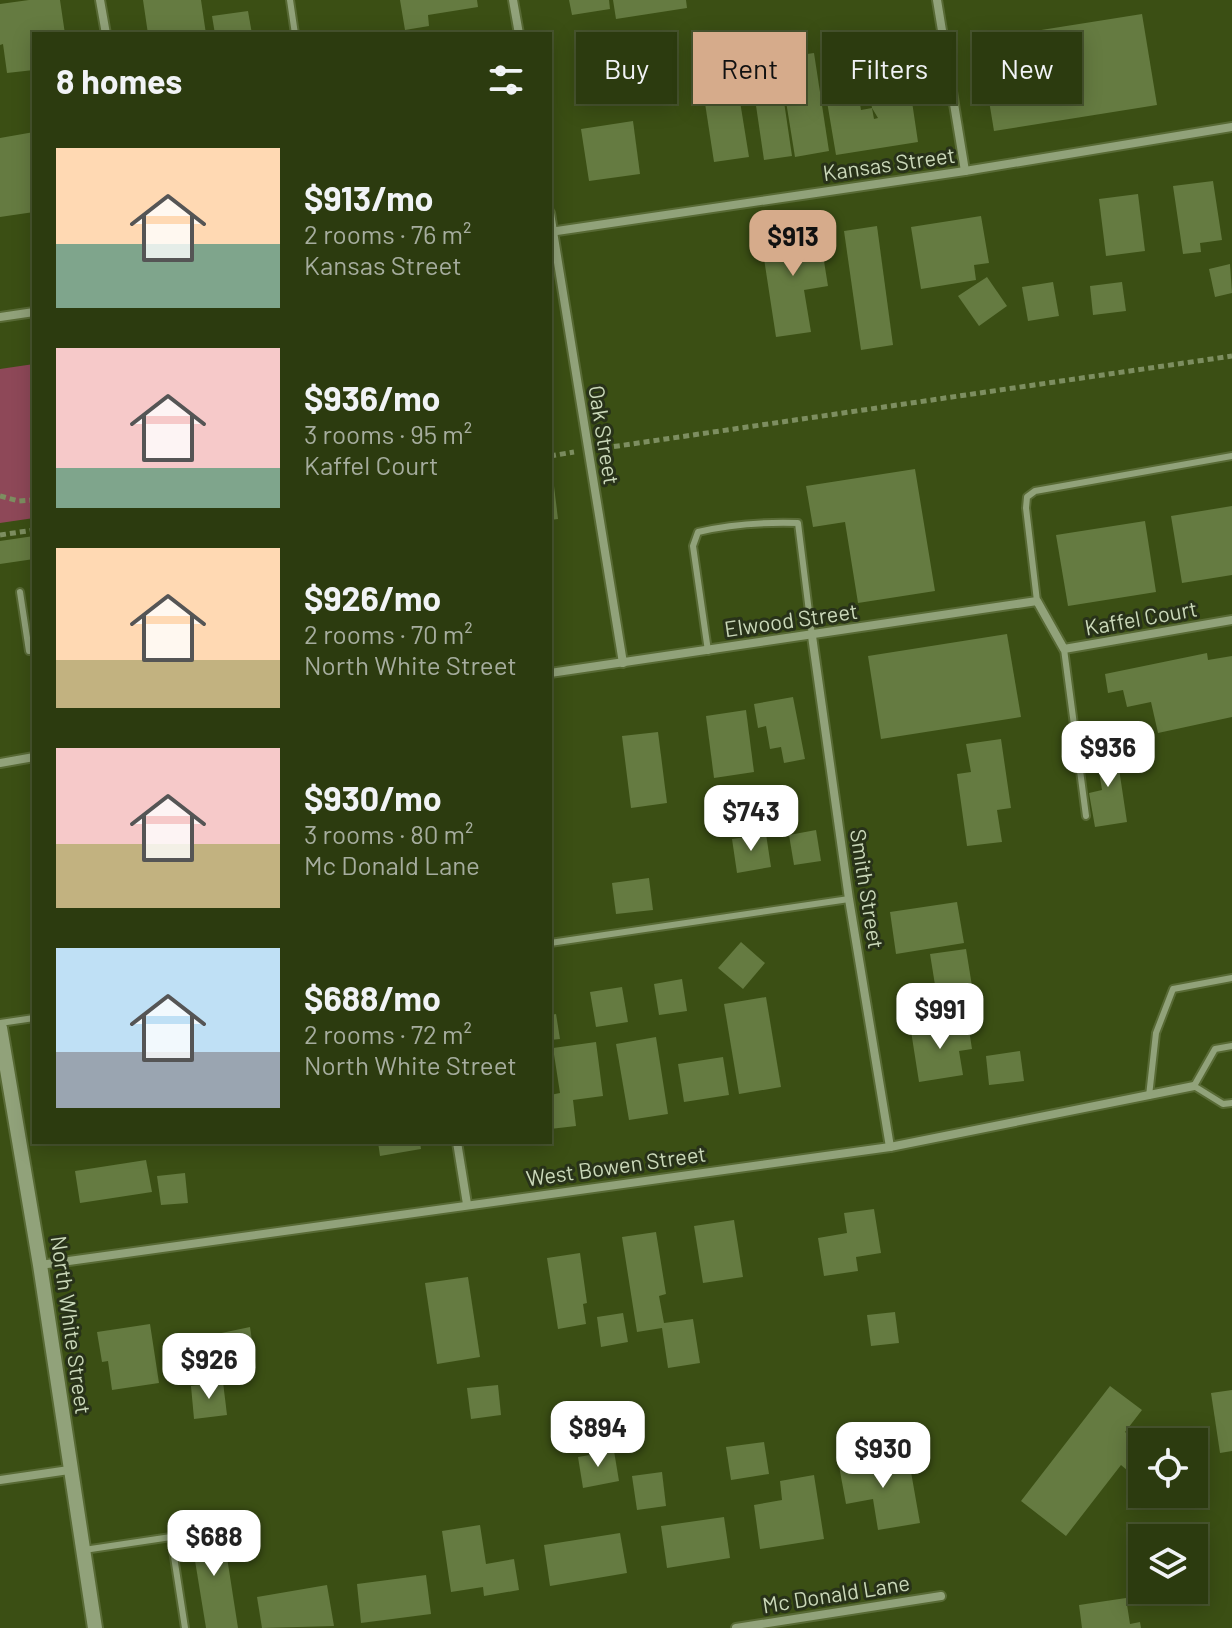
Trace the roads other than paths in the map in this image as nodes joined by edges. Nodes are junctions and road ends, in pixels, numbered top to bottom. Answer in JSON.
{"nodes":[{"id":1,"x":100,"y":0,"type":"edge"},
{"id":2,"x":290,"y":0,"type":"edge"},
{"id":3,"x":513,"y":0,"type":"edge"},
{"id":4,"x":937,"y":0,"type":"edge"},
{"id":5,"x":106,"y":32,"type":"edge"},
{"id":6,"x":295,"y":32,"type":"edge"},
{"id":7,"x":519,"y":32,"type":"edge"},
{"id":8,"x":1232,"y":127,"type":"edge"},
{"id":9,"x":965,"y":171,"type":"junction"},
{"id":10,"x":552,"y":232,"type":"edge"},
{"id":11,"x":32,"y":312,"type":"edge"},
{"id":12,"x":0,"y":317,"type":"edge"},
{"id":13,"x":1232,"y":456,"type":"edge"},
{"id":14,"x":20,"y":592,"type":"dead end"},
{"id":15,"x":1037,"y":601,"type":"junction"},
{"id":16,"x":1232,"y":620,"type":"edge"},
{"id":17,"x":812,"y":636,"type":"junction"},
{"id":18,"x":1064,"y":649,"type":"junction"},
{"id":19,"x":29,"y":651,"type":"dead end"},
{"id":20,"x":708,"y":651,"type":"junction"},
{"id":21,"x":623,"y":663,"type":"junction"},
{"id":22,"x":552,"y":673,"type":"edge"},
{"id":23,"x":32,"y":757,"type":"edge"},
{"id":24,"x":0,"y":763,"type":"edge"},
{"id":25,"x":1086,"y":816,"type":"dead end"},
{"id":26,"x":849,"y":899,"type":"junction"},
{"id":27,"x":552,"y":943,"type":"edge"},
{"id":28,"x":1232,"y":978,"type":"edge"},
{"id":29,"x":32,"y":1018,"type":"edge"},
{"id":30,"x":0,"y":1026,"type":"edge"},
{"id":31,"x":1232,"y":1046,"type":"edge"},
{"id":32,"x":1194,"y":1086,"type":"junction"},
{"id":33,"x":1149,"y":1096,"type":"junction"},
{"id":34,"x":1232,"y":1103,"type":"edge"},
{"id":35,"x":457,"y":1144,"type":"edge"},
{"id":36,"x":890,"y":1147,"type":"junction"},
{"id":37,"x":467,"y":1204,"type":"junction"},
{"id":38,"x":40,"y":1265,"type":"junction"},
{"id":39,"x":69,"y":1470,"type":"junction"},
{"id":40,"x":0,"y":1480,"type":"edge"},
{"id":41,"x":82,"y":1551,"type":"junction"},
{"id":42,"x":941,"y":1596,"type":"dead end"},
{"id":43,"x":95,"y":1628,"type":"edge"},
{"id":44,"x":185,"y":1628,"type":"edge"},
{"id":45,"x":736,"y":1628,"type":"edge"}],
"edges":[{"from":1,"to":5,"type":"street"},
{"from":2,"to":6,"type":"lane"},
{"from":3,"to":7,"type":"street"},
{"from":4,"to":9,"type":"street"},
{"from":8,"to":9,"type":"street","name":"Kansas Street"},
{"from":9,"to":10,"type":"street","name":"Kansas Street"},
{"from":10,"to":21,"type":"street","name":"Oak Street"},
{"from":11,"to":12,"type":"street"},
{"from":13,"to":15,"type":"lane"},
{"from":14,"to":19,"type":"lane"},
{"from":15,"to":17,"type":"street","name":"Elwood Street"},
{"from":15,"to":18,"type":"street","name":"Kaffel Court"},
{"from":16,"to":18,"type":"street","name":"Kaffel Court"},
{"from":17,"to":20,"type":"street","name":"Elwood Street"},
{"from":17,"to":20,"type":"lane"},
{"from":17,"to":26,"type":"street","name":"Smith Street"},
{"from":18,"to":25,"type":"lane"},
{"from":20,"to":21,"type":"street","name":"Elwood Street"},
{"from":21,"to":22,"type":"street","name":"Elwood Street"},
{"from":23,"to":24,"type":"street"},
{"from":26,"to":27,"type":"lane"},
{"from":26,"to":36,"type":"street","name":"Smith Street"},
{"from":28,"to":33,"type":"lane"},
{"from":29,"to":30,"type":"lane"},
{"from":30,"to":38,"type":"street","name":"North White Street"},
{"from":31,"to":32,"type":"lane"},
{"from":32,"to":33,"type":"street","name":"West Bowen Street"},
{"from":32,"to":34,"type":"lane"},
{"from":33,"to":36,"type":"street","name":"West Bowen Street"},
{"from":35,"to":37,"type":"street"},
{"from":36,"to":37,"type":"street","name":"West Bowen Street"},
{"from":37,"to":38,"type":"street","name":"West Bowen Street"},
{"from":38,"to":39,"type":"street","name":"North White Street"},
{"from":39,"to":40,"type":"street"},
{"from":39,"to":41,"type":"street","name":"North White Street"},
{"from":41,"to":43,"type":"street","name":"North White Street"},
{"from":41,"to":44,"type":"lane"},
{"from":42,"to":45,"type":"street","name":"Mc Donald Lane"}]}
